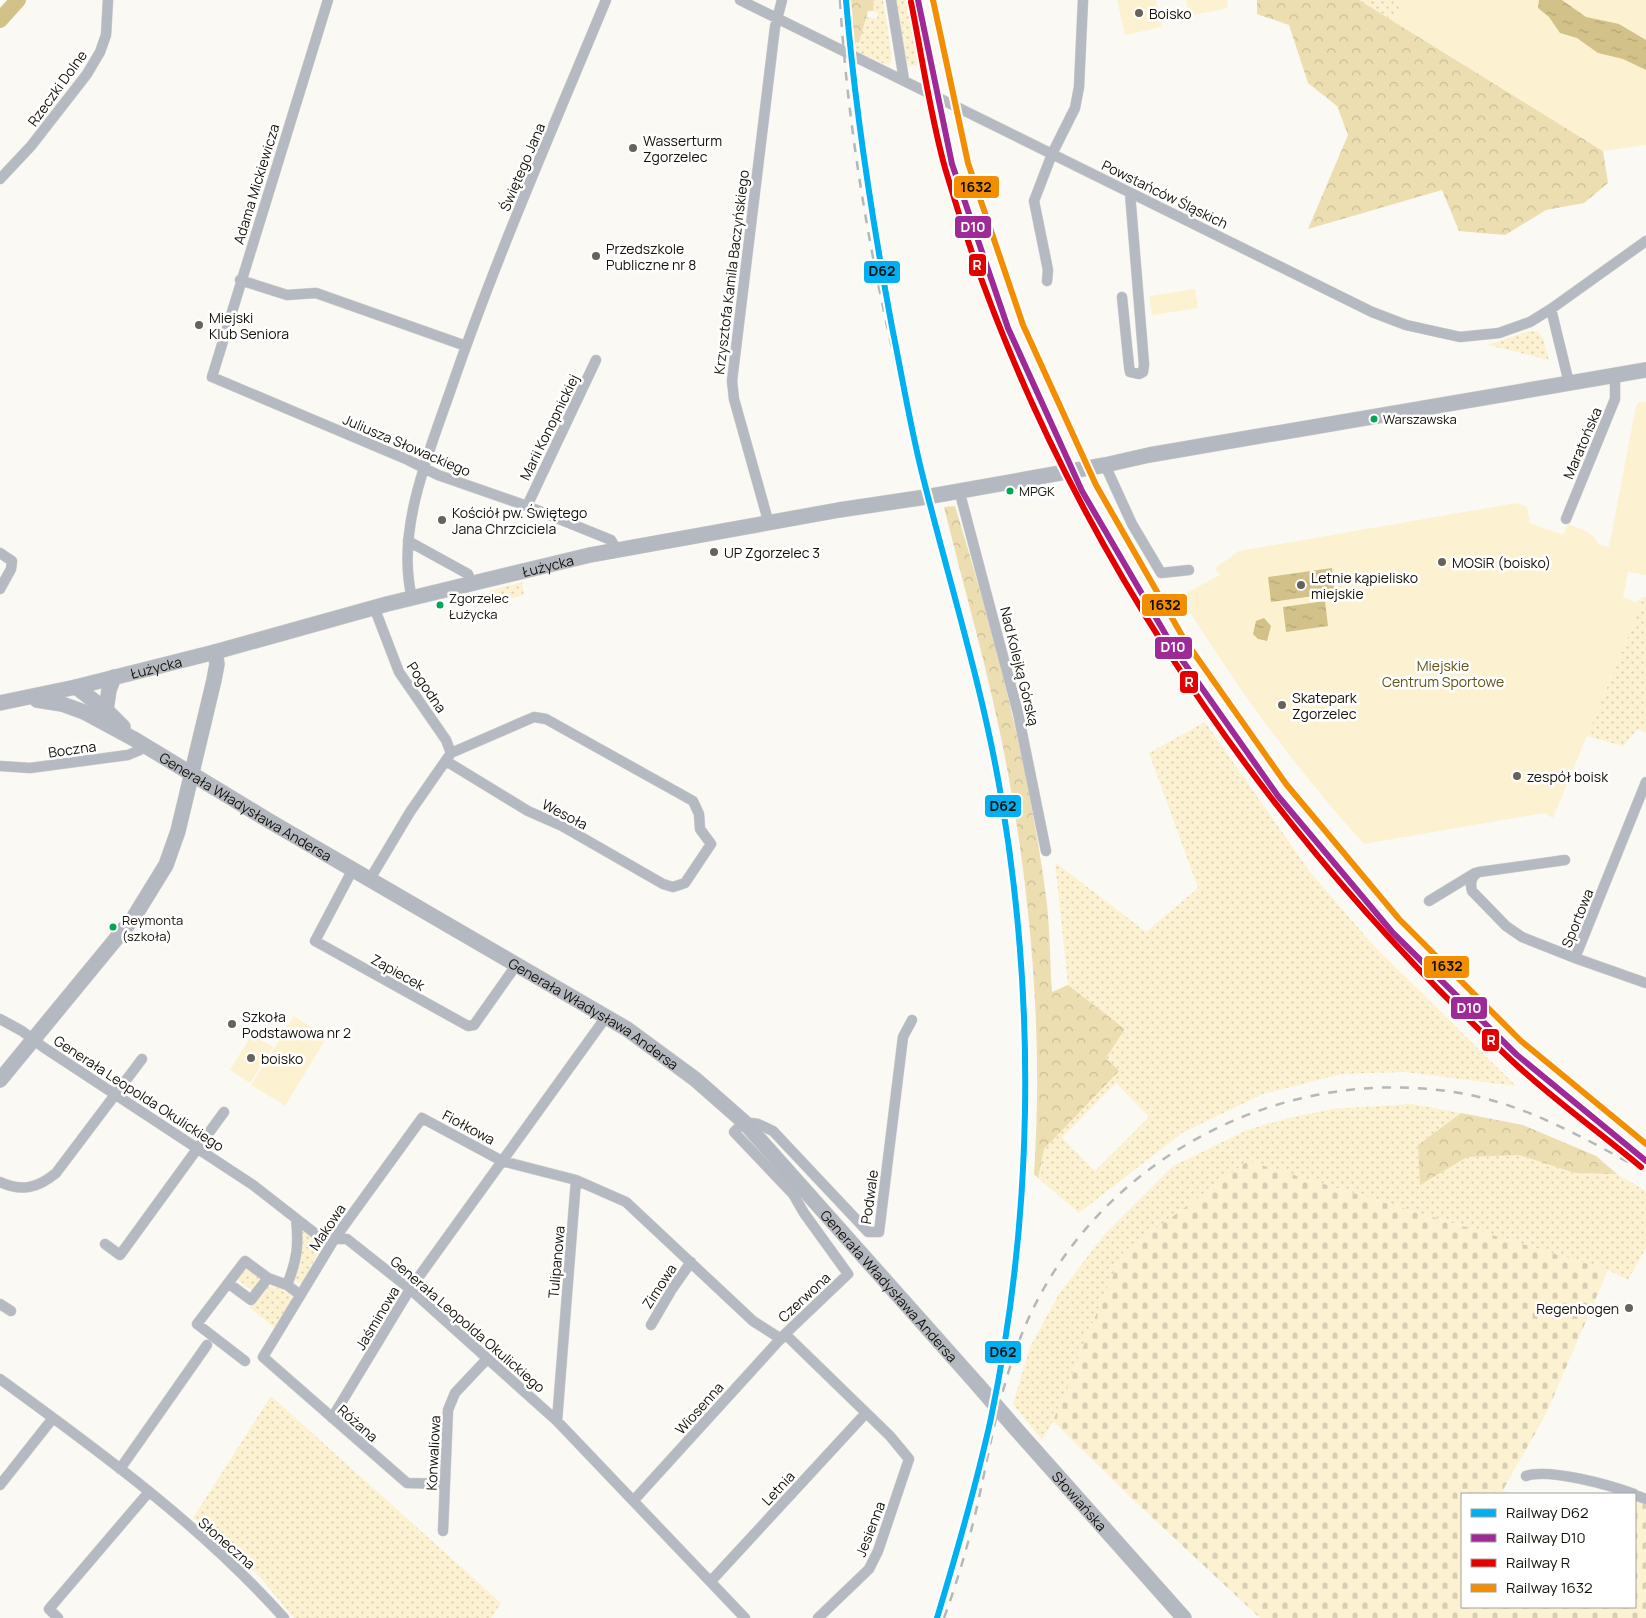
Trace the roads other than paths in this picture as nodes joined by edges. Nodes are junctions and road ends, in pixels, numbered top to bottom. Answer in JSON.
{"nodes":[{"id":1,"x":108,"y":0,"type":"edge"},
{"id":2,"x":328,"y":0,"type":"edge"},
{"id":3,"x":606,"y":0,"type":"edge"},
{"id":4,"x":740,"y":0,"type":"edge"},
{"id":5,"x":782,"y":0,"type":"edge"},
{"id":6,"x":891,"y":0,"type":"edge"},
{"id":7,"x":1083,"y":0,"type":"edge"},
{"id":8,"x":777,"y":19,"type":"junction"},
{"id":9,"x":904,"y":80,"type":"junction"},
{"id":10,"x":1052,"y":154,"type":"junction"},
{"id":11,"x":0,"y":179,"type":"edge"},
{"id":12,"x":1130,"y":193,"type":"junction"},
{"id":13,"x":1646,"y":241,"type":"edge"},
{"id":14,"x":240,"y":280,"type":"junction"},
{"id":15,"x":1047,"y":281,"type":"dead end"},
{"id":16,"x":1122,"y":297,"type":"dead end"},
{"id":17,"x":1550,"y":309,"type":"junction"},
{"id":18,"x":466,"y":346,"type":"junction"},
{"id":19,"x":596,"y":360,"type":"dead end"},
{"id":20,"x":1646,"y":370,"type":"edge"},
{"id":21,"x":1615,"y":376,"type":"junction"},
{"id":22,"x":212,"y":377,"type":"joint"},
{"id":23,"x":1569,"y":383,"type":"junction"},
{"id":24,"x":1105,"y":465,"type":"junction"},
{"id":25,"x":424,"y":468,"type":"junction"},
{"id":26,"x":960,"y":490,"type":"junction"},
{"id":27,"x":527,"y":506,"type":"junction"},
{"id":28,"x":1566,"y":519,"type":"dead end"},
{"id":29,"x":769,"y":524,"type":"junction"},
{"id":30,"x":408,"y":541,"type":"junction"},
{"id":31,"x":617,"y":550,"type":"junction"},
{"id":32,"x":0,"y":552,"type":"edge"},
{"id":33,"x":1189,"y":570,"type":"dead end"},
{"id":34,"x":471,"y":582,"type":"junction"},
{"id":35,"x":0,"y":589,"type":"edge"},
{"id":36,"x":412,"y":598,"type":"junction"},
{"id":37,"x":374,"y":607,"type":"junction"},
{"id":38,"x":215,"y":652,"type":"junction"},
{"id":39,"x":114,"y":677,"type":"junction"},
{"id":40,"x":76,"y":687,"type":"junction"},
{"id":41,"x":30,"y":698,"type":"junction"},
{"id":42,"x":0,"y":703,"type":"edge"},
{"id":43,"x":106,"y":710,"type":"junction"},
{"id":44,"x":88,"y":714,"type":"junction"},
{"id":45,"x":139,"y":742,"type":"junction"},
{"id":46,"x":448,"y":757,"type":"junction"},
{"id":47,"x":0,"y":766,"type":"edge"},
{"id":48,"x":191,"y":775,"type":"junction"},
{"id":49,"x":1646,"y":782,"type":"edge"},
{"id":50,"x":1642,"y":804,"type":"edge"},
{"id":51,"x":1046,"y":851,"type":"dead end"},
{"id":52,"x":1566,"y":860,"type":"dead end"},
{"id":53,"x":353,"y":869,"type":"junction"},
{"id":54,"x":1476,"y":873,"type":"junction"},
{"id":55,"x":370,"y":879,"type":"junction"},
{"id":56,"x":1428,"y":901,"type":"dead end"},
{"id":57,"x":1575,"y":958,"type":"junction"},
{"id":58,"x":517,"y":964,"type":"junction"},
{"id":59,"x":1646,"y":983,"type":"edge"},
{"id":60,"x":606,"y":1017,"type":"junction"},
{"id":61,"x":0,"y":1018,"type":"edge"},
{"id":62,"x":912,"y":1020,"type":"dead end"},
{"id":63,"x":34,"y":1039,"type":"junction"},
{"id":64,"x":142,"y":1059,"type":"dead end"},
{"id":65,"x":0,"y":1080,"type":"edge"},
{"id":66,"x":117,"y":1094,"type":"junction"},
{"id":67,"x":224,"y":1112,"type":"dead end"},
{"id":68,"x":422,"y":1118,"type":"joint"},
{"id":69,"x":744,"y":1122,"type":"junction"},
{"id":70,"x":199,"y":1149,"type":"junction"},
{"id":71,"x":502,"y":1161,"type":"junction"},
{"id":72,"x":576,"y":1180,"type":"junction"},
{"id":73,"x":0,"y":1182,"type":"edge"},
{"id":74,"x":296,"y":1219,"type":"junction"},
{"id":75,"x":335,"y":1238,"type":"junction"},
{"id":76,"x":105,"y":1244,"type":"dead end"},
{"id":77,"x":691,"y":1262,"type":"junction"},
{"id":78,"x":268,"y":1278,"type":"junction"},
{"id":79,"x":228,"y":1283,"type":"junction"},
{"id":80,"x":287,"y":1285,"type":"junction"},
{"id":81,"x":410,"y":1288,"type":"junction"},
{"id":82,"x":299,"y":1294,"type":"junction"},
{"id":83,"x":0,"y":1304,"type":"edge"},
{"id":84,"x":11,"y":1311,"type":"dead end"},
{"id":85,"x":651,"y":1325,"type":"dead end"},
{"id":86,"x":783,"y":1337,"type":"junction"},
{"id":87,"x":207,"y":1345,"type":"dead end"},
{"id":88,"x":263,"y":1357,"type":"joint"},
{"id":89,"x":487,"y":1359,"type":"junction"},
{"id":90,"x":245,"y":1361,"type":"dead end"},
{"id":91,"x":0,"y":1379,"type":"edge"},
{"id":92,"x":977,"y":1384,"type":"joint"},
{"id":93,"x":866,"y":1413,"type":"junction"},
{"id":94,"x":53,"y":1418,"type":"junction"},
{"id":95,"x":332,"y":1418,"type":"junction"},
{"id":96,"x":557,"y":1421,"type":"junction"},
{"id":97,"x":909,"y":1459,"type":"joint"},
{"id":98,"x":120,"y":1469,"type":"junction"},
{"id":99,"x":1526,"y":1476,"type":"dead end"},
{"id":100,"x":445,"y":1484,"type":"junction"},
{"id":101,"x":0,"y":1485,"type":"edge"},
{"id":102,"x":148,"y":1493,"type":"junction"},
{"id":103,"x":1632,"y":1493,"type":"edge"},
{"id":104,"x":634,"y":1500,"type":"junction"},
{"id":105,"x":443,"y":1531,"type":"dead end"},
{"id":106,"x":711,"y":1581,"type":"junction"},
{"id":107,"x":58,"y":1618,"type":"edge"},
{"id":108,"x":284,"y":1618,"type":"edge"},
{"id":109,"x":745,"y":1618,"type":"edge"},
{"id":110,"x":818,"y":1618,"type":"edge"},
{"id":111,"x":1184,"y":1618,"type":"edge"}],
"edges":[{"from":1,"to":11,"type":"street","name":"Rzeczki Dolne"},
{"from":2,"to":14,"type":"street","name":"Adama Mickiewicza"},
{"from":3,"to":18,"type":"street","name":"Świętego Jana"},
{"from":4,"to":8,"type":"street","name":"Powstańców Śląskich"},
{"from":5,"to":8,"type":"street","name":"Krzysztofa Kamila Baczyńskiego"},
{"from":6,"to":9,"type":"street"},
{"from":7,"to":10,"type":"street"},
{"from":8,"to":9,"type":"street","name":"Powstańców Śląskich"},
{"from":8,"to":29,"type":"street","name":"Krzysztofa Kamila Baczyńskiego"},
{"from":9,"to":10,"type":"street","name":"Powstańców Śląskich"},
{"from":10,"to":12,"type":"street","name":"Powstańców Śląskich"},
{"from":10,"to":15,"type":"street"},
{"from":12,"to":16,"type":"street"},
{"from":12,"to":17,"type":"street","name":"Powstańców Śląskich"},
{"from":13,"to":17,"type":"street","name":"Powstańców Śląskich"},
{"from":14,"to":18,"type":"street"},
{"from":14,"to":22,"type":"street","name":"Adama Mickiewicza"},
{"from":17,"to":23,"type":"street"},
{"from":18,"to":25,"type":"street","name":"Świętego Jana"},
{"from":19,"to":27,"type":"street","name":"Marii Konopnickiej"},
{"from":20,"to":21,"type":"street"},
{"from":21,"to":23,"type":"street"},
{"from":21,"to":28,"type":"street","name":"Maratońska"},
{"from":22,"to":25,"type":"street","name":"Juliusza Słowackiego"},
{"from":23,"to":24,"type":"street"},
{"from":24,"to":26,"type":"street","name":"Łużycka"},
{"from":24,"to":33,"type":"street"},
{"from":25,"to":27,"type":"street","name":"Juliusza Słowackiego"},
{"from":25,"to":30,"type":"street","name":"Świętego Jana"},
{"from":26,"to":29,"type":"street","name":"Łużycka"},
{"from":26,"to":51,"type":"street","name":"Nad Kolejką Górską"},
{"from":27,"to":31,"type":"street","name":"Juliusza Słowackiego"},
{"from":29,"to":31,"type":"street","name":"Łużycka"},
{"from":30,"to":34,"type":"street"},
{"from":30,"to":36,"type":"street","name":"Świętego Jana"},
{"from":31,"to":34,"type":"street","name":"Łużycka"},
{"from":32,"to":35,"type":"street"},
{"from":34,"to":36,"type":"street","name":"Łużycka"},
{"from":36,"to":37,"type":"street","name":"Łużycka"},
{"from":37,"to":38,"type":"street","name":"Łużycka"},
{"from":37,"to":46,"type":"street","name":"Pogodna"},
{"from":38,"to":39,"type":"street","name":"Łużycka"},
{"from":38,"to":48,"type":"street"},
{"from":39,"to":40,"type":"street","name":"Łużycka"},
{"from":39,"to":43,"type":"street"},
{"from":40,"to":41,"type":"street","name":"Łużycka"},
{"from":40,"to":43,"type":"street","name":"Generała Władysława Andersa"},
{"from":40,"to":44,"type":"street"},
{"from":41,"to":42,"type":"street","name":"Łużycka"},
{"from":41,"to":44,"type":"street","name":"Generała Władysława Andersa"},
{"from":43,"to":45,"type":"street","name":"Generała Władysława Andersa"},
{"from":44,"to":45,"type":"street","name":"Generała Władysława Andersa"},
{"from":45,"to":47,"type":"street","name":"Boczna"},
{"from":45,"to":48,"type":"street","name":"Generała Władysława Andersa"},
{"from":46,"to":46,"type":"street","name":"Wesoła"},
{"from":46,"to":55,"type":"street"},
{"from":48,"to":53,"type":"street","name":"Generała Władysława Andersa"},
{"from":48,"to":63,"type":"street"},
{"from":49,"to":50,"type":"street","name":"Sportowa"},
{"from":50,"to":57,"type":"street","name":"Sportowa"},
{"from":52,"to":54,"type":"street"},
{"from":53,"to":55,"type":"street","name":"Generała Władysława Andersa"},
{"from":53,"to":58,"type":"street","name":"Zapiecek"},
{"from":54,"to":56,"type":"street"},
{"from":54,"to":57,"type":"street","name":"Sportowa"},
{"from":55,"to":58,"type":"street","name":"Generała Władysława Andersa"},
{"from":57,"to":59,"type":"street"},
{"from":58,"to":60,"type":"street","name":"Generała Władysława Andersa"},
{"from":60,"to":69,"type":"street","name":"Generała Władysława Andersa"},
{"from":60,"to":71,"type":"street","name":"Jaśminowa"},
{"from":61,"to":63,"type":"street","name":"Generała Leopolda Okulickiego"},
{"from":62,"to":69,"type":"street","name":"Podwale"},
{"from":63,"to":65,"type":"street"},
{"from":63,"to":66,"type":"street","name":"Generała Leopolda Okulickiego"},
{"from":64,"to":66,"type":"street"},
{"from":66,"to":70,"type":"street","name":"Generała Leopolda Okulickiego"},
{"from":66,"to":73,"type":"street"},
{"from":67,"to":70,"type":"street"},
{"from":68,"to":71,"type":"street","name":"Fiołkowa"},
{"from":68,"to":75,"type":"street","name":"Makowa"},
{"from":69,"to":86,"type":"street","name":"Czerwona"},
{"from":69,"to":92,"type":"street","name":"Generała Władysława Andersa"},
{"from":70,"to":74,"type":"street","name":"Generała Leopolda Okulickiego"},
{"from":70,"to":76,"type":"street"},
{"from":71,"to":72,"type":"street"},
{"from":71,"to":81,"type":"street","name":"Jaśminowa"},
{"from":72,"to":77,"type":"street"},
{"from":72,"to":96,"type":"street","name":"Tulipanowa"},
{"from":74,"to":75,"type":"street","name":"Generała Leopolda Okulickiego"},
{"from":74,"to":80,"type":"street"},
{"from":75,"to":81,"type":"street","name":"Generała Leopolda Okulickiego"},
{"from":75,"to":82,"type":"street","name":"Makowa"},
{"from":77,"to":85,"type":"street","name":"Zimowa"},
{"from":77,"to":86,"type":"street"},
{"from":78,"to":79,"type":"street"},
{"from":78,"to":79,"type":"street"},
{"from":78,"to":80,"type":"street"},
{"from":79,"to":90,"type":"street"},
{"from":80,"to":82,"type":"street"},
{"from":81,"to":89,"type":"street","name":"Generała Leopolda Okulickiego"},
{"from":81,"to":95,"type":"street","name":"Jaśminowa"},
{"from":82,"to":88,"type":"street","name":"Makowa"},
{"from":83,"to":84,"type":"street"},
{"from":86,"to":93,"type":"street","name":"Czerwona"},
{"from":86,"to":104,"type":"street","name":"Wiosenna"},
{"from":87,"to":98,"type":"street"},
{"from":88,"to":95,"type":"street","name":"Różana"},
{"from":89,"to":96,"type":"street","name":"Generała Leopolda Okulickiego"},
{"from":89,"to":100,"type":"street","name":"Konwaliowa"},
{"from":91,"to":94,"type":"street","name":"Słoneczna"},
{"from":92,"to":111,"type":"street","name":"Słowiańska","bridge":true},
{"from":93,"to":97,"type":"street","name":"Czerwona"},
{"from":93,"to":106,"type":"street","name":"Letnia"},
{"from":94,"to":98,"type":"street","name":"Słoneczna"},
{"from":94,"to":101,"type":"street"},
{"from":95,"to":100,"type":"street","name":"Różana"},
{"from":96,"to":104,"type":"street","name":"Generała Leopolda Okulickiego"},
{"from":97,"to":110,"type":"street","name":"Jesienna"},
{"from":98,"to":102,"type":"street","name":"Słoneczna"},
{"from":99,"to":103,"type":"street"},
{"from":100,"to":105,"type":"street","name":"Konwaliowa"},
{"from":102,"to":107,"type":"street"},
{"from":102,"to":108,"type":"street","name":"Słoneczna"},
{"from":104,"to":106,"type":"street","name":"Generała Leopolda Okulickiego"},
{"from":106,"to":109,"type":"street","name":"Generała Leopolda Okulickiego"}]}
